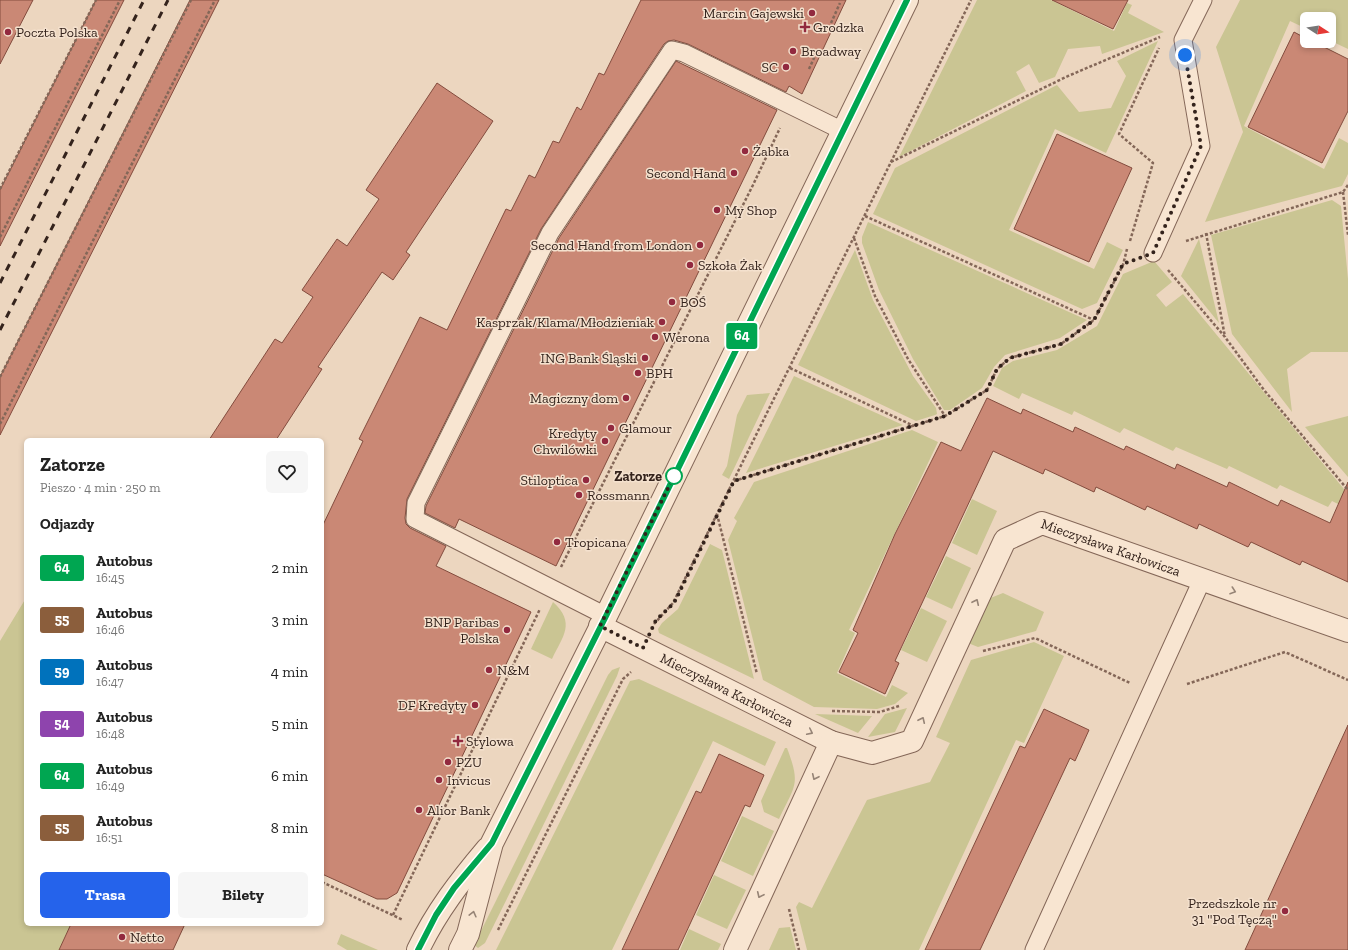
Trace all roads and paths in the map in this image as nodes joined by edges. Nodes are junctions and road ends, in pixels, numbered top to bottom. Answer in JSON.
{"nodes":[{"id":1,"x":96,"y":0,"type":"edge"},
{"id":2,"x":120,"y":0,"type":"edge"},
{"id":3,"x":191,"y":0,"type":"edge"},
{"id":4,"x":216,"y":0,"type":"edge"},
{"id":5,"x":907,"y":0,"type":"edge"},
{"id":6,"x":971,"y":0,"type":"edge"},
{"id":7,"x":1203,"y":0,"type":"edge"},
{"id":8,"x":840,"y":3,"type":"dead end"},
{"id":9,"x":831,"y":24,"type":"dead end"},
{"id":10,"x":818,"y":50,"type":"dead end"},
{"id":11,"x":809,"y":69,"type":"dead end"},
{"id":12,"x":792,"y":105,"type":"junction"},
{"id":13,"x":843,"y":131,"type":"junction"},
{"id":14,"x":891,"y":163,"type":"junction"},
{"id":15,"x":1348,"y":185,"type":"edge"},
{"id":16,"x":0,"y":189,"type":"edge"},
{"id":17,"x":1343,"y":192,"type":"junction"},
{"id":18,"x":864,"y":216,"type":"junction"},
{"id":19,"x":1206,"y":233,"type":"junction"},
{"id":20,"x":1348,"y":235,"type":"edge"},
{"id":21,"x":0,"y":237,"type":"edge"},
{"id":22,"x":854,"y":238,"type":"junction"},
{"id":23,"x":1153,"y":253,"type":"junction"},
{"id":24,"x":1123,"y":264,"type":"junction"},
{"id":25,"x":1094,"y":320,"type":"junction"},
{"id":26,"x":1225,"y":337,"type":"junction"},
{"id":27,"x":790,"y":368,"type":"junction"},
{"id":28,"x":0,"y":377,"type":"edge"},
{"id":29,"x":945,"y":416,"type":"junction"},
{"id":30,"x":0,"y":424,"type":"edge"},
{"id":31,"x":915,"y":426,"type":"junction"},
{"id":32,"x":734,"y":481,"type":"junction"},
{"id":33,"x":1348,"y":490,"type":"edge"},
{"id":34,"x":1202,"y":580,"type":"junction"},
{"id":35,"x":551,"y":588,"type":"junction"},
{"id":36,"x":603,"y":621,"type":"junction"},
{"id":37,"x":1348,"y":631,"type":"edge"},
{"id":38,"x":643,"y":648,"type":"junction"},
{"id":39,"x":980,"y":652,"type":"dead end"},
{"id":40,"x":1348,"y":680,"type":"edge"},
{"id":41,"x":1131,"y":683,"type":"dead end"},
{"id":42,"x":1187,"y":684,"type":"dead end"},
{"id":43,"x":831,"y":742,"type":"junction"},
{"id":44,"x":492,"y":843,"type":"junction"},
{"id":45,"x":324,"y":883,"type":"edge"},
{"id":46,"x":788,"y":909,"type":"dead end"},
{"id":47,"x":393,"y":915,"type":"junction"},
{"id":48,"x":405,"y":921,"type":"dead end"},
{"id":49,"x":496,"y":936,"type":"dead end"},
{"id":50,"x":418,"y":950,"type":"edge"},
{"id":51,"x":460,"y":950,"type":"edge"},
{"id":52,"x":735,"y":950,"type":"edge"},
{"id":53,"x":799,"y":950,"type":"edge"},
{"id":54,"x":1034,"y":950,"type":"edge"}],
"edges":[{"from":1,"to":16,"type":"path"},
{"from":2,"to":21,"type":"path"},
{"from":3,"to":28,"type":"path"},
{"from":4,"to":30,"type":"path"},
{"from":5,"to":13,"type":"street"},
{"from":6,"to":14,"type":"path"},
{"from":7,"to":23,"type":"lane"},
{"from":8,"to":9,"type":"path"},
{"from":10,"to":11,"type":"path"},
{"from":12,"to":13,"type":"lane"},
{"from":12,"to":35,"type":"path"},
{"from":12,"to":35,"type":"lane"},
{"from":13,"to":36,"type":"street"},
{"from":14,"to":18,"type":"path"},
{"from":14,"to":24,"type":"path"},
{"from":15,"to":17,"type":"path"},
{"from":17,"to":19,"type":"path"},
{"from":17,"to":20,"type":"path"},
{"from":18,"to":22,"type":"path"},
{"from":18,"to":25,"type":"path"},
{"from":19,"to":23,"type":"path"},
{"from":19,"to":26,"type":"path"},
{"from":22,"to":27,"type":"path"},
{"from":22,"to":29,"type":"path"},
{"from":23,"to":24,"type":"path"},
{"from":23,"to":26,"type":"path"},
{"from":24,"to":25,"type":"path"},
{"from":25,"to":29,"type":"path"},
{"from":26,"to":33,"type":"path"},
{"from":27,"to":31,"type":"path"},
{"from":27,"to":32,"type":"path"},
{"from":29,"to":31,"type":"path"},
{"from":31,"to":32,"type":"path"},
{"from":32,"to":38,"type":"path"},
{"from":34,"to":37,"type":"street","name":"Mieczysława Karłowicza","one_way":true},
{"from":43,"to":34,"type":"street","name":"Mieczysława Karłowicza","one_way":true},
{"from":34,"to":54,"type":"lane"},
{"from":35,"to":36,"type":"lane"},
{"from":35,"to":47,"type":"path"},
{"from":36,"to":38,"type":"street","name":"Mieczysława Karłowicza"},
{"from":36,"to":44,"type":"street"},
{"from":38,"to":43,"type":"street","name":"Mieczysława Karłowicza","one_way":true},
{"from":38,"to":49,"type":"path"},
{"from":39,"to":41,"type":"path"},
{"from":40,"to":42,"type":"path"},
{"from":43,"to":52,"type":"street","one_way":true},
{"from":44,"to":50,"type":"street"},
{"from":51,"to":44,"type":"street","one_way":true},
{"from":45,"to":47,"type":"path"},
{"from":46,"to":53,"type":"path"},
{"from":47,"to":48,"type":"path"}]}
